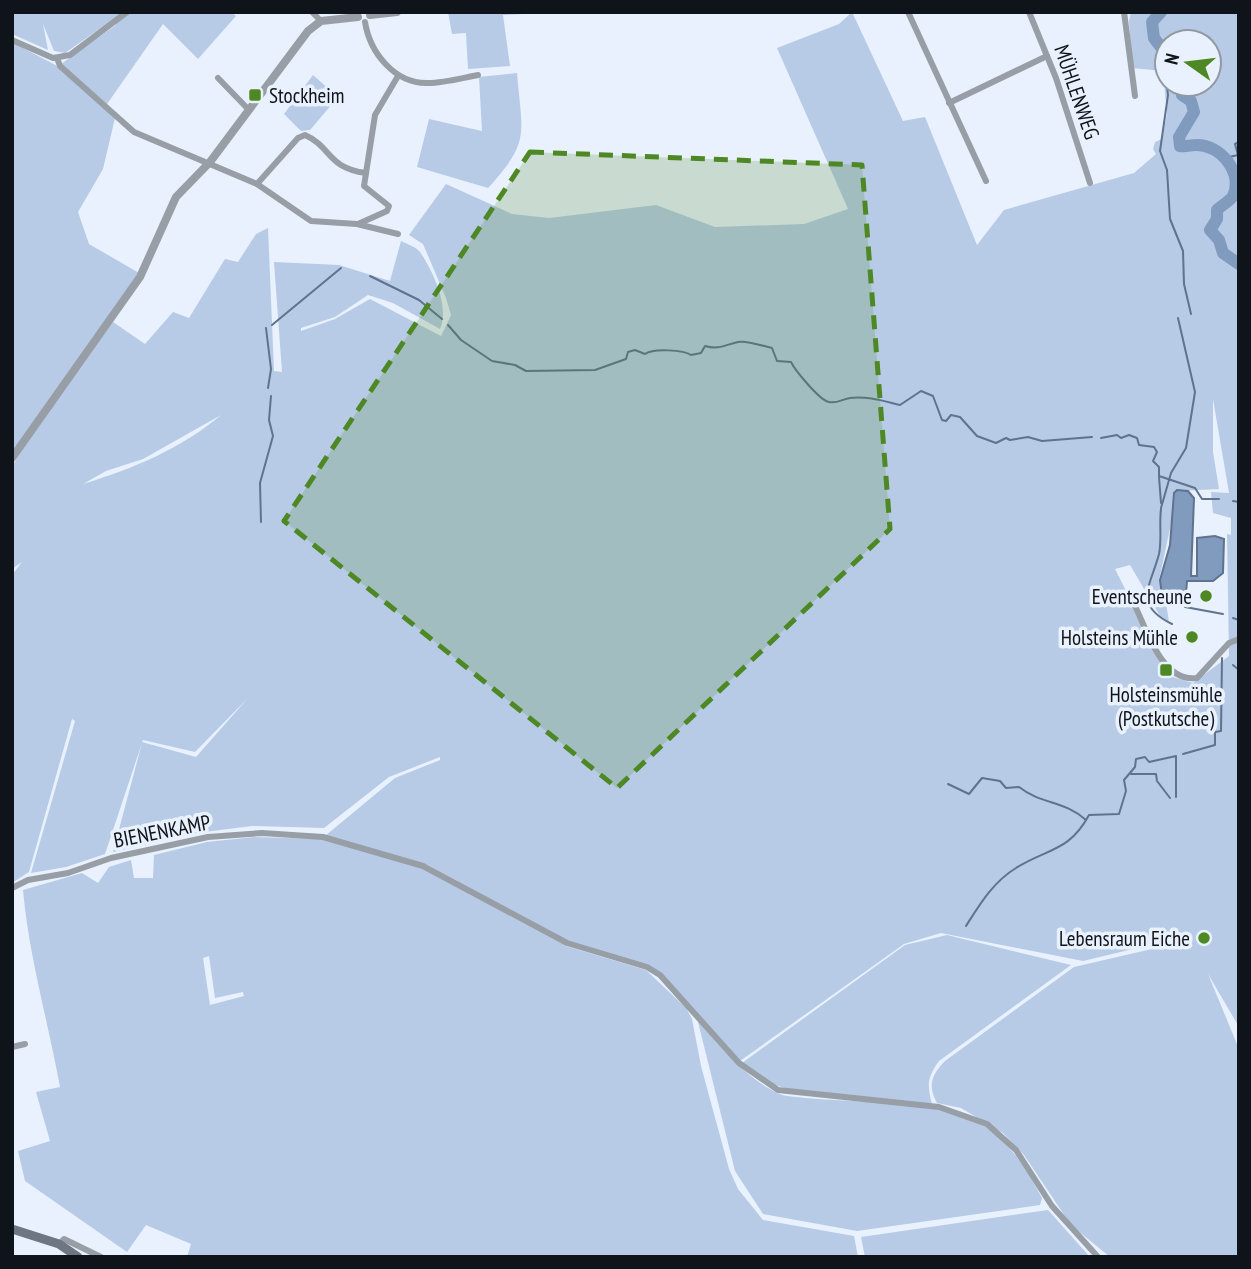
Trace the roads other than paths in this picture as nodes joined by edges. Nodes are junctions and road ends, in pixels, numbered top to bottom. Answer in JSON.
{"nodes":[{"id":1,"x":127,"y":12,"type":"edge"},
{"id":2,"x":312,"y":12,"type":"edge"},
{"id":3,"x":397,"y":12,"type":"edge"},
{"id":4,"x":908,"y":12,"type":"edge"},
{"id":5,"x":1029,"y":12,"type":"edge"},
{"id":6,"x":1124,"y":12,"type":"edge"},
{"id":7,"x":364,"y":16,"type":"edge"},
{"id":8,"x":321,"y":21,"type":"junction"},
{"id":9,"x":12,"y":40,"type":"edge"},
{"id":10,"x":1047,"y":57,"type":"junction"},
{"id":11,"x":57,"y":58,"type":"junction"},
{"id":12,"x":478,"y":75,"type":"dead end"},
{"id":13,"x":398,"y":76,"type":"junction"},
{"id":14,"x":218,"y":78,"type":"dead end"},
{"id":15,"x":1135,"y":96,"type":"dead end"},
{"id":16,"x":949,"y":103,"type":"junction"},
{"id":17,"x":249,"y":110,"type":"junction"},
{"id":18,"x":210,"y":162,"type":"junction"},
{"id":19,"x":366,"y":173,"type":"junction"},
{"id":20,"x":986,"y":181,"type":"dead end"},
{"id":21,"x":1090,"y":183,"type":"dead end"},
{"id":22,"x":257,"y":184,"type":"junction"},
{"id":23,"x":357,"y":224,"type":"junction"},
{"id":24,"x":398,"y":233,"type":"dead end"},
{"id":25,"x":12,"y":458,"type":"edge"},
{"id":26,"x":1135,"y":606,"type":"dead end"},
{"id":27,"x":1239,"y":639,"type":"edge"},
{"id":28,"x":12,"y":888,"type":"edge"},
{"id":29,"x":25,"y":1044,"type":"dead end"},
{"id":30,"x":12,"y":1047,"type":"edge"},
{"id":31,"x":12,"y":1229,"type":"edge"},
{"id":32,"x":59,"y":1244,"type":"junction"},
{"id":33,"x":78,"y":1257,"type":"edge"},
{"id":34,"x":101,"y":1257,"type":"edge"},
{"id":35,"x":1098,"y":1257,"type":"edge"}],
"edges":[{"from":1,"to":11,"type":"street"},
{"from":2,"to":8,"type":"street"},
{"from":3,"to":7,"type":"street"},
{"from":4,"to":16,"type":"street"},
{"from":5,"to":10,"type":"street","name":"MÜHLENWEG"},
{"from":6,"to":15,"type":"street"},
{"from":7,"to":8,"type":"street"},
{"from":7,"to":13,"type":"street"},
{"from":8,"to":17,"type":"street"},
{"from":9,"to":11,"type":"street"},
{"from":10,"to":16,"type":"street"},
{"from":10,"to":21,"type":"street","name":"MÜHLENWEG"},
{"from":11,"to":18,"type":"street"},
{"from":12,"to":13,"type":"street"},
{"from":13,"to":19,"type":"street"},
{"from":14,"to":17,"type":"street"},
{"from":16,"to":20,"type":"street"},
{"from":17,"to":18,"type":"street"},
{"from":18,"to":22,"type":"street"},
{"from":18,"to":25,"type":"street"},
{"from":19,"to":22,"type":"street"},
{"from":19,"to":23,"type":"street"},
{"from":22,"to":23,"type":"street"},
{"from":23,"to":24,"type":"street"},
{"from":26,"to":27,"type":"street"},
{"from":28,"to":35,"type":"street","name":"BIENENKAMP"},
{"from":29,"to":30,"type":"street"},
{"from":31,"to":32,"type":"main road"},
{"from":32,"to":33,"type":"main road"},
{"from":32,"to":34,"type":"street"}]}
